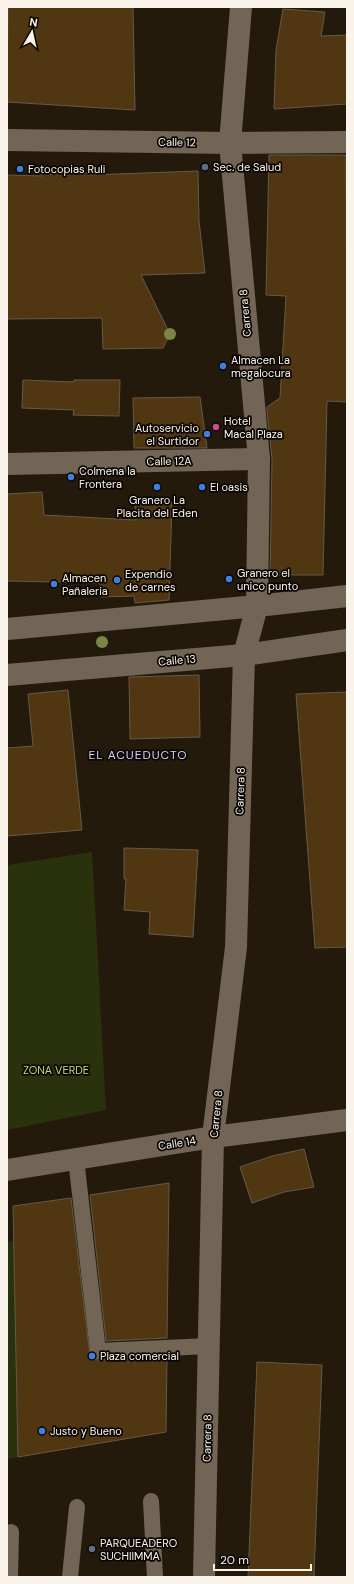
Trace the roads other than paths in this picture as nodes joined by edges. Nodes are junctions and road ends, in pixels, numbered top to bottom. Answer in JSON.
{"nodes":[{"id":1,"x":241,"y":7,"type":"edge"},
{"id":2,"x":7,"y":140,"type":"edge"},
{"id":3,"x":347,"y":142,"type":"edge"},
{"id":4,"x":230,"y":143,"type":"junction"},
{"id":5,"x":259,"y":459,"type":"junction"},
{"id":6,"x":7,"y":464,"type":"edge"},
{"id":7,"x":347,"y":596,"type":"edge"},
{"id":8,"x":257,"y":606,"type":"junction"},
{"id":9,"x":7,"y":629,"type":"edge"},
{"id":10,"x":347,"y":640,"type":"edge"},
{"id":11,"x":244,"y":655,"type":"junction"},
{"id":12,"x":7,"y":675,"type":"edge"},
{"id":13,"x":347,"y":1120,"type":"edge"},
{"id":14,"x":213,"y":1137,"type":"junction"},
{"id":15,"x":76,"y":1159,"type":"junction"},
{"id":16,"x":7,"y":1170,"type":"edge"},
{"id":17,"x":209,"y":1346,"type":"junction"},
{"id":18,"x":150,"y":1501,"type":"dead end"},
{"id":19,"x":77,"y":1507,"type":"dead end"},
{"id":20,"x":11,"y":1532,"type":"dead end"},
{"id":21,"x":10,"y":1577,"type":"edge"},
{"id":22,"x":70,"y":1577,"type":"edge"},
{"id":23,"x":155,"y":1577,"type":"edge"},
{"id":24,"x":204,"y":1577,"type":"edge"}],
"edges":[{"from":1,"to":4,"type":"street","name":"Carrera 8"},
{"from":2,"to":4,"type":"street","name":"Calle 12"},
{"from":3,"to":4,"type":"street","name":"Calle 12"},
{"from":4,"to":5,"type":"street","name":"Carrera 8"},
{"from":5,"to":6,"type":"street","name":"Calle 12A"},
{"from":5,"to":8,"type":"street","name":"Carrera 8"},
{"from":7,"to":8,"type":"street"},
{"from":8,"to":9,"type":"street"},
{"from":8,"to":11,"type":"street","name":"Carrera 8"},
{"from":10,"to":11,"type":"street","name":"Calle 13"},
{"from":11,"to":12,"type":"street","name":"Calle 13"},
{"from":11,"to":14,"type":"street","name":"Carrera 8"},
{"from":13,"to":14,"type":"street","name":"Calle 14"},
{"from":14,"to":15,"type":"street","name":"Calle 14"},
{"from":14,"to":17,"type":"street","name":"Carrera 8"},
{"from":15,"to":16,"type":"street","name":"Calle 14"},
{"from":15,"to":17,"type":"lane"},
{"from":17,"to":24,"type":"street","name":"Carrera 8"},
{"from":18,"to":23,"type":"lane"},
{"from":19,"to":22,"type":"lane"},
{"from":20,"to":21,"type":"lane"}]}
